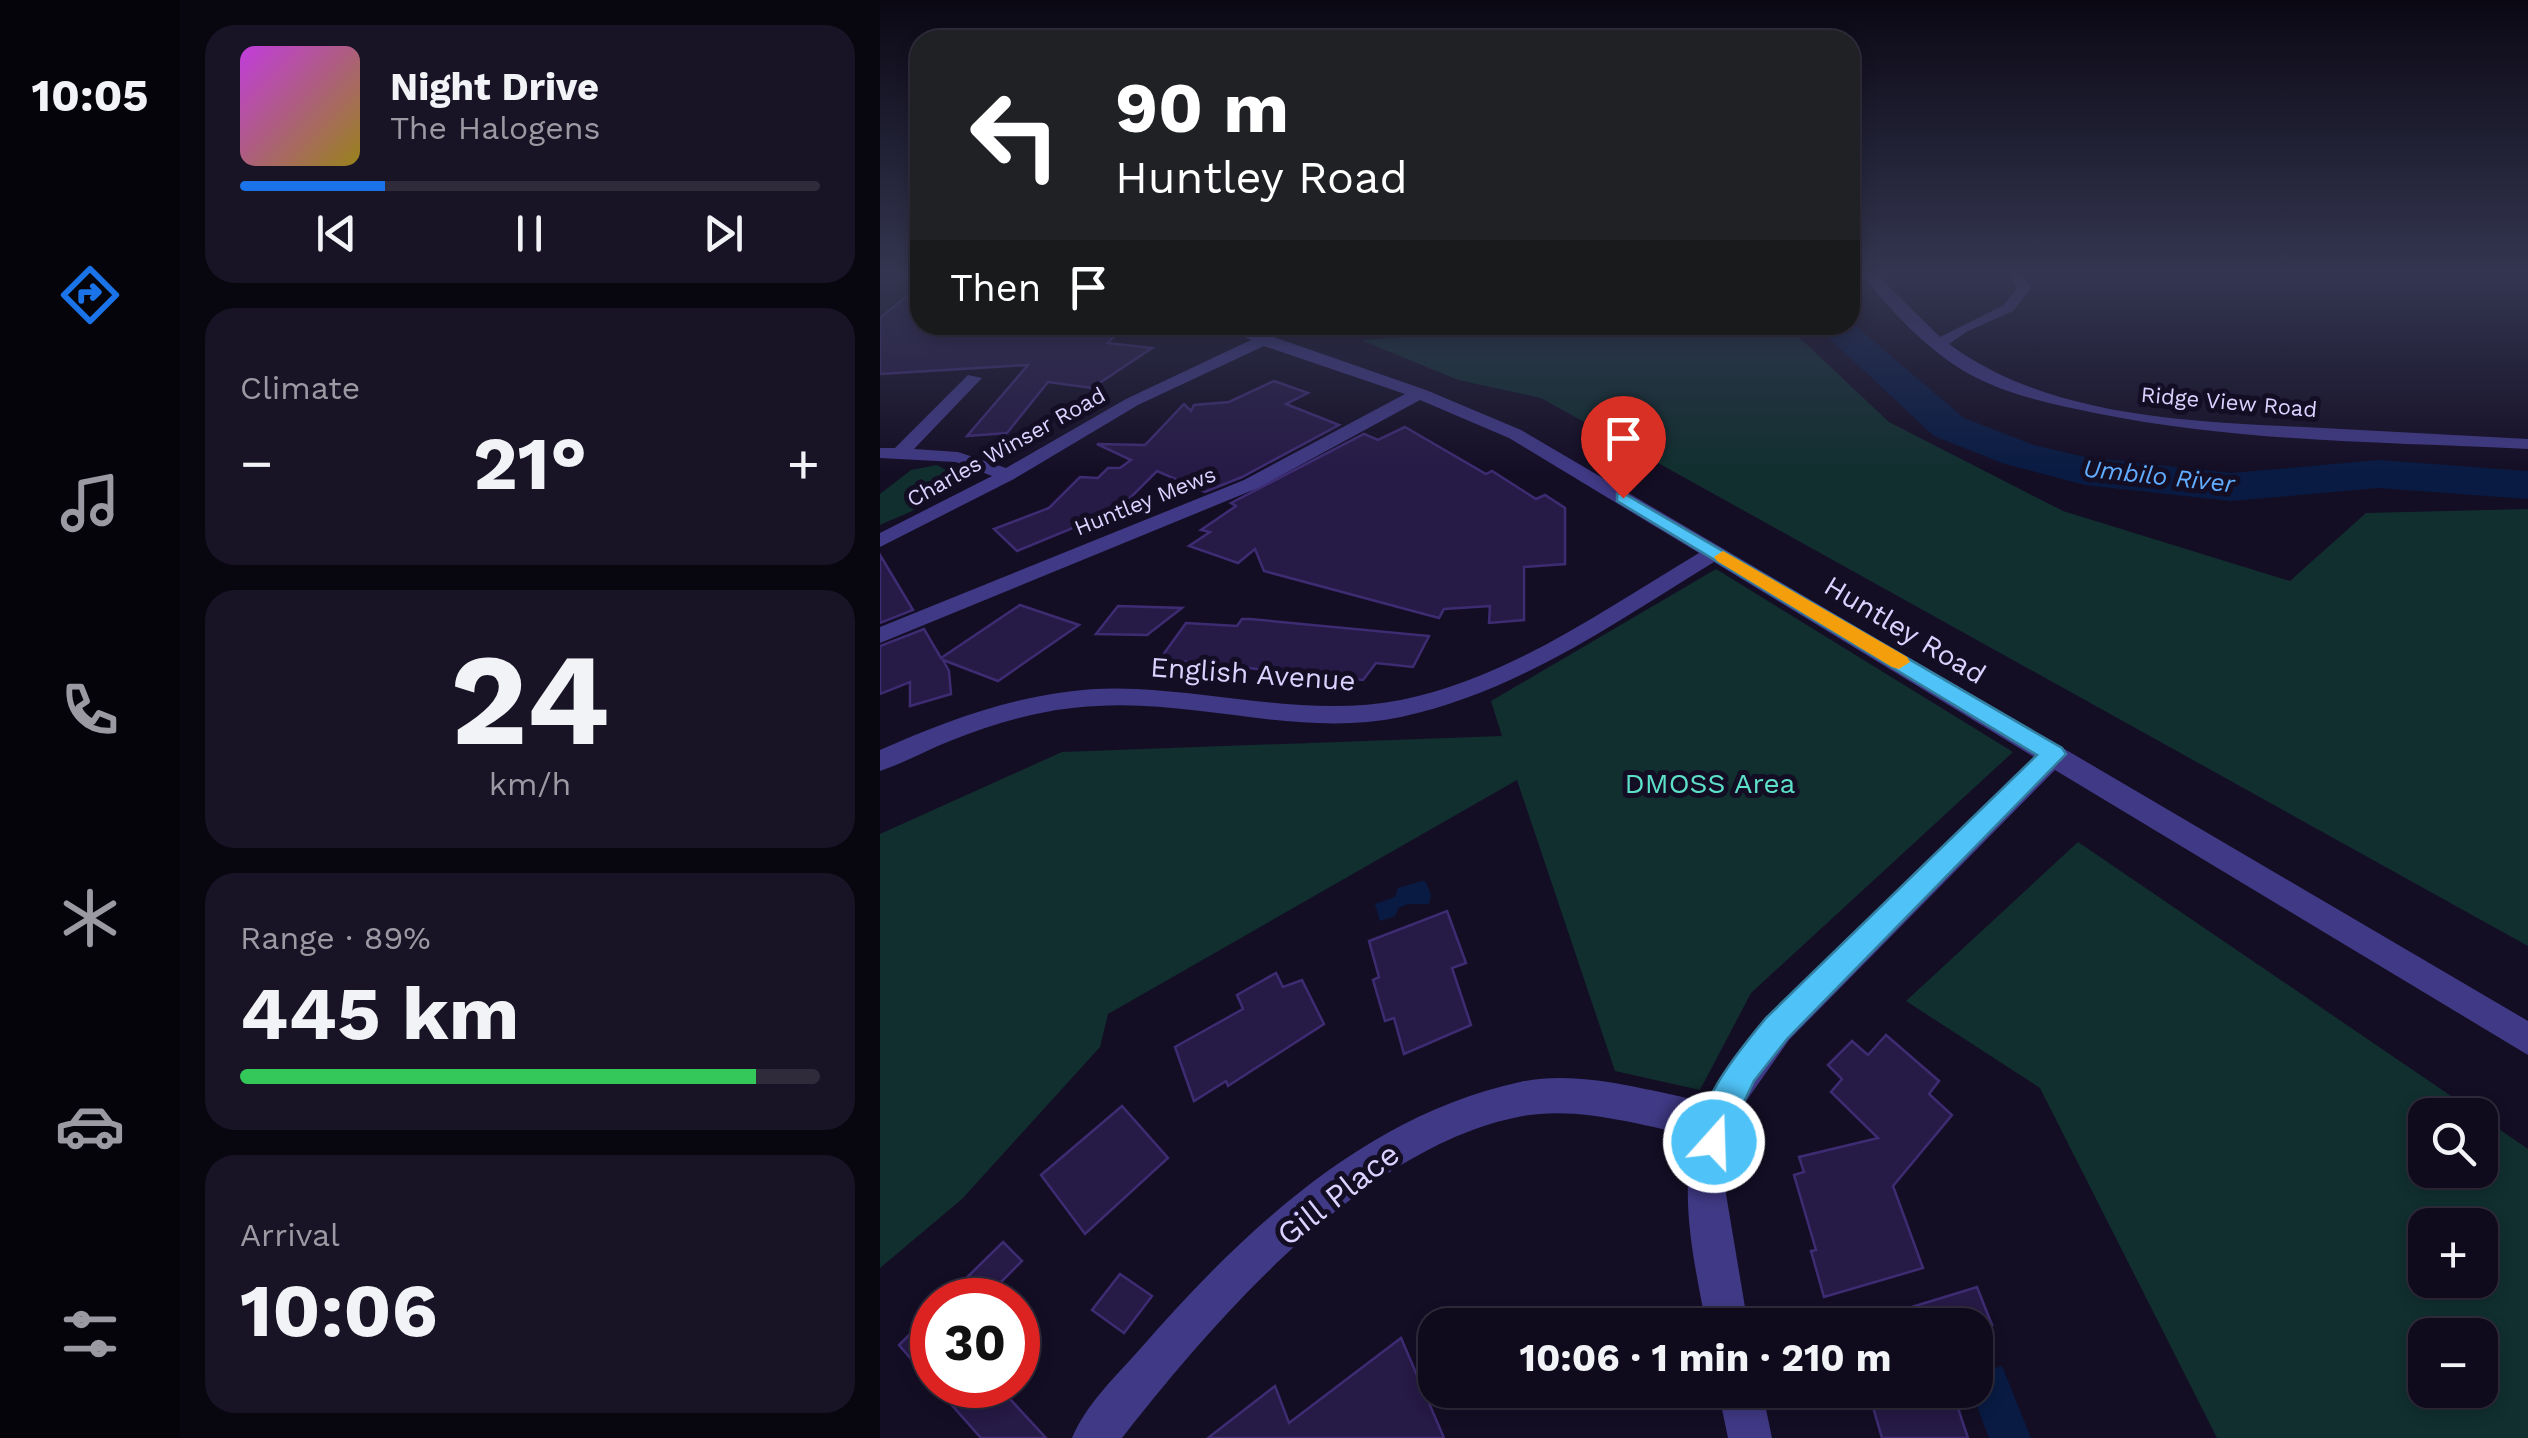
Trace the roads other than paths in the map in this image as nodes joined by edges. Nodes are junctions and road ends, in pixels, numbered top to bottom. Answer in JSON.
{"nodes":[{"id":1,"x":1258,"y":339,"type":"edge"},
{"id":2,"x":1935,"y":339,"type":"edge"},
{"id":3,"x":1946,"y":339,"type":"edge"},
{"id":4,"x":1262,"y":341,"type":"junction"},
{"id":5,"x":1941,"y":344,"type":"junction"},
{"id":6,"x":974,"y":378,"type":"dead end"},
{"id":7,"x":1420,"y":393,"type":"junction"},
{"id":8,"x":2528,"y":444,"type":"edge"},
{"id":9,"x":902,"y":452,"type":"junction"},
{"id":10,"x":880,"y":453,"type":"edge"},
{"id":11,"x":1007,"y":475,"type":"junction"},
{"id":12,"x":880,"y":542,"type":"edge"},
{"id":13,"x":1716,"y":552,"type":"junction"},
{"id":14,"x":880,"y":636,"type":"edge"},
{"id":15,"x":2054,"y":754,"type":"junction"},
{"id":16,"x":880,"y":761,"type":"edge"},
{"id":17,"x":2528,"y":1039,"type":"edge"},
{"id":18,"x":1717,"y":1122,"type":"junction"},
{"id":19,"x":1724,"y":1308,"type":"edge"},
{"id":20,"x":1744,"y":1408,"type":"edge"},
{"id":21,"x":1094,"y":1438,"type":"edge"},
{"id":22,"x":1750,"y":1438,"type":"edge"}],
"edges":[{"from":1,"to":4,"type":"street","name":"Huntley Road"},
{"from":2,"to":5,"type":"street","name":"Ridge View Road"},
{"from":3,"to":5,"type":"street"},
{"from":4,"to":7,"type":"street","name":"Huntley Road"},
{"from":4,"to":11,"type":"street","name":"Charles Winser Road"},
{"from":5,"to":8,"type":"street","name":"Ridge View Road"},
{"from":6,"to":9,"type":"street"},
{"from":7,"to":13,"type":"street","name":"Huntley Road"},
{"from":7,"to":14,"type":"street","name":"Huntley Mews"},
{"from":9,"to":10,"type":"street"},
{"from":9,"to":11,"type":"street"},
{"from":11,"to":12,"type":"street","name":"Charles Winser Road"},
{"from":13,"to":15,"type":"street","name":"Huntley Road"},
{"from":13,"to":16,"type":"street","name":"English Avenue"},
{"from":15,"to":17,"type":"street","name":"Huntley Road"},
{"from":15,"to":18,"type":"street"},
{"from":18,"to":19,"type":"street"},
{"from":18,"to":21,"type":"street","name":"Gill Place"},
{"from":20,"to":22,"type":"street"}]}
